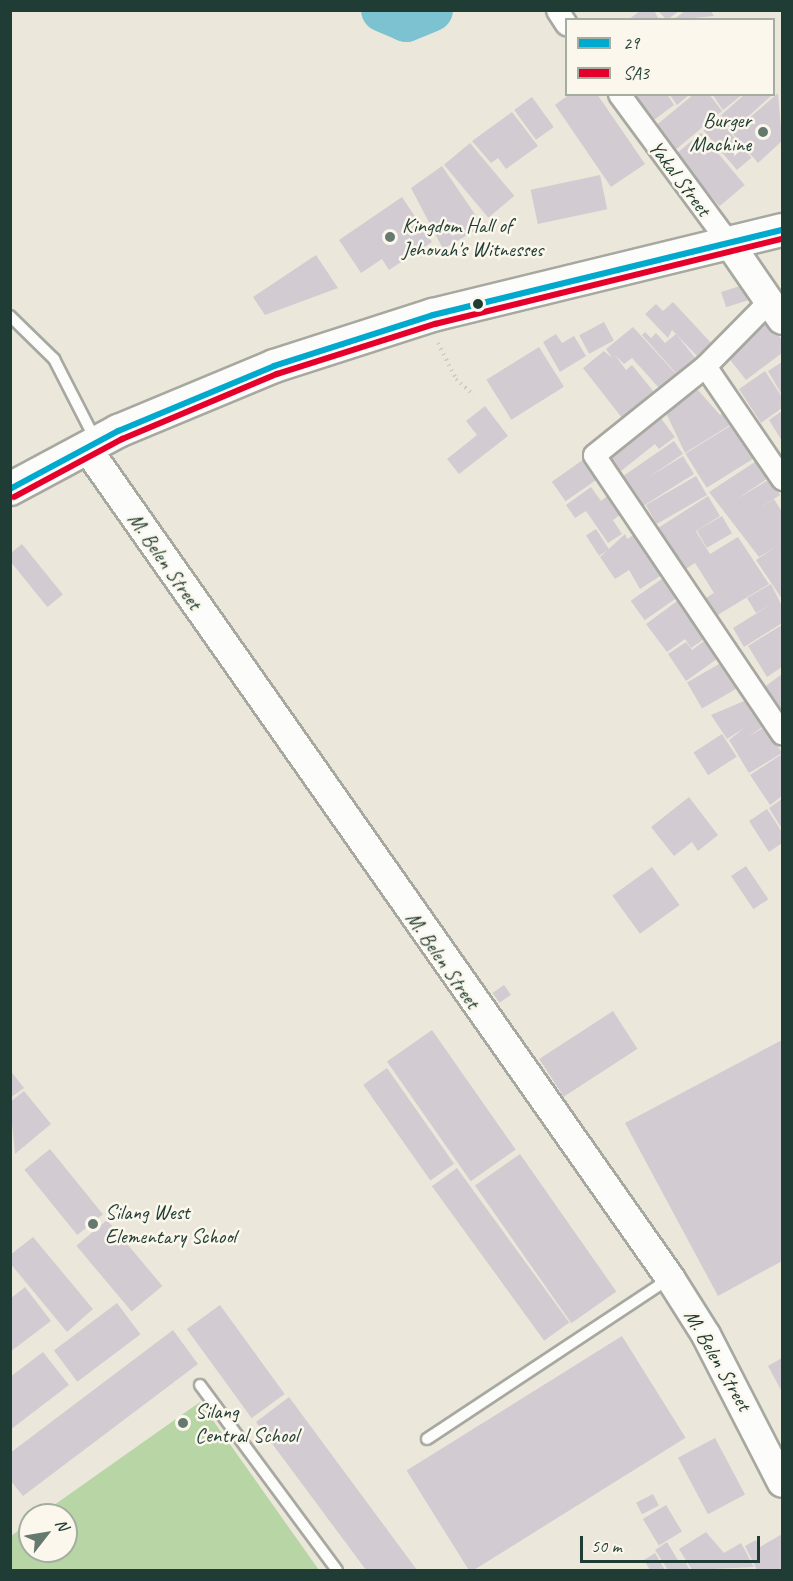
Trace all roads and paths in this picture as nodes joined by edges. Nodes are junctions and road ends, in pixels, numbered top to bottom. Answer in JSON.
{"nodes":[{"id":1,"x":620,"y":96,"type":"edge"},
{"id":2,"x":783,"y":230,"type":"edge"},
{"id":3,"x":729,"y":243,"type":"junction"},
{"id":4,"x":776,"y":310,"type":"edge"},
{"id":5,"x":433,"y":315,"type":"junction"},
{"id":6,"x":10,"y":316,"type":"edge"},
{"id":7,"x":705,"y":366,"type":"junction"},
{"id":8,"x":474,"y":395,"type":"dead end"},
{"id":9,"x":91,"y":444,"type":"junction"},
{"id":10,"x":783,"y":479,"type":"edge"},
{"id":11,"x":10,"y":489,"type":"edge"},
{"id":12,"x":783,"y":734,"type":"edge"},
{"id":13,"x":670,"y":1278,"type":"junction"},
{"id":14,"x":200,"y":1385,"type":"dead end"},
{"id":15,"x":427,"y":1439,"type":"dead end"},
{"id":16,"x":783,"y":1483,"type":"edge"},
{"id":17,"x":337,"y":1570,"type":"edge"}],
"edges":[{"from":1,"to":3,"type":"street","name":"Yakal Street"},
{"from":2,"to":3,"type":"main road"},
{"from":3,"to":4,"type":"street","name":"Yakal Street"},
{"from":3,"to":5,"type":"main road"},
{"from":4,"to":7,"type":"street"},
{"from":5,"to":8,"type":"path"},
{"from":5,"to":9,"type":"main road"},
{"from":6,"to":9,"type":"lane"},
{"from":7,"to":10,"type":"street"},
{"from":7,"to":12,"type":"street"},
{"from":9,"to":11,"type":"main road"},
{"from":9,"to":13,"type":"street","name":"M. Belen Street"},
{"from":13,"to":15,"type":"lane"},
{"from":13,"to":16,"type":"street","name":"M. Belen Street"},
{"from":14,"to":17,"type":"lane"}]}
